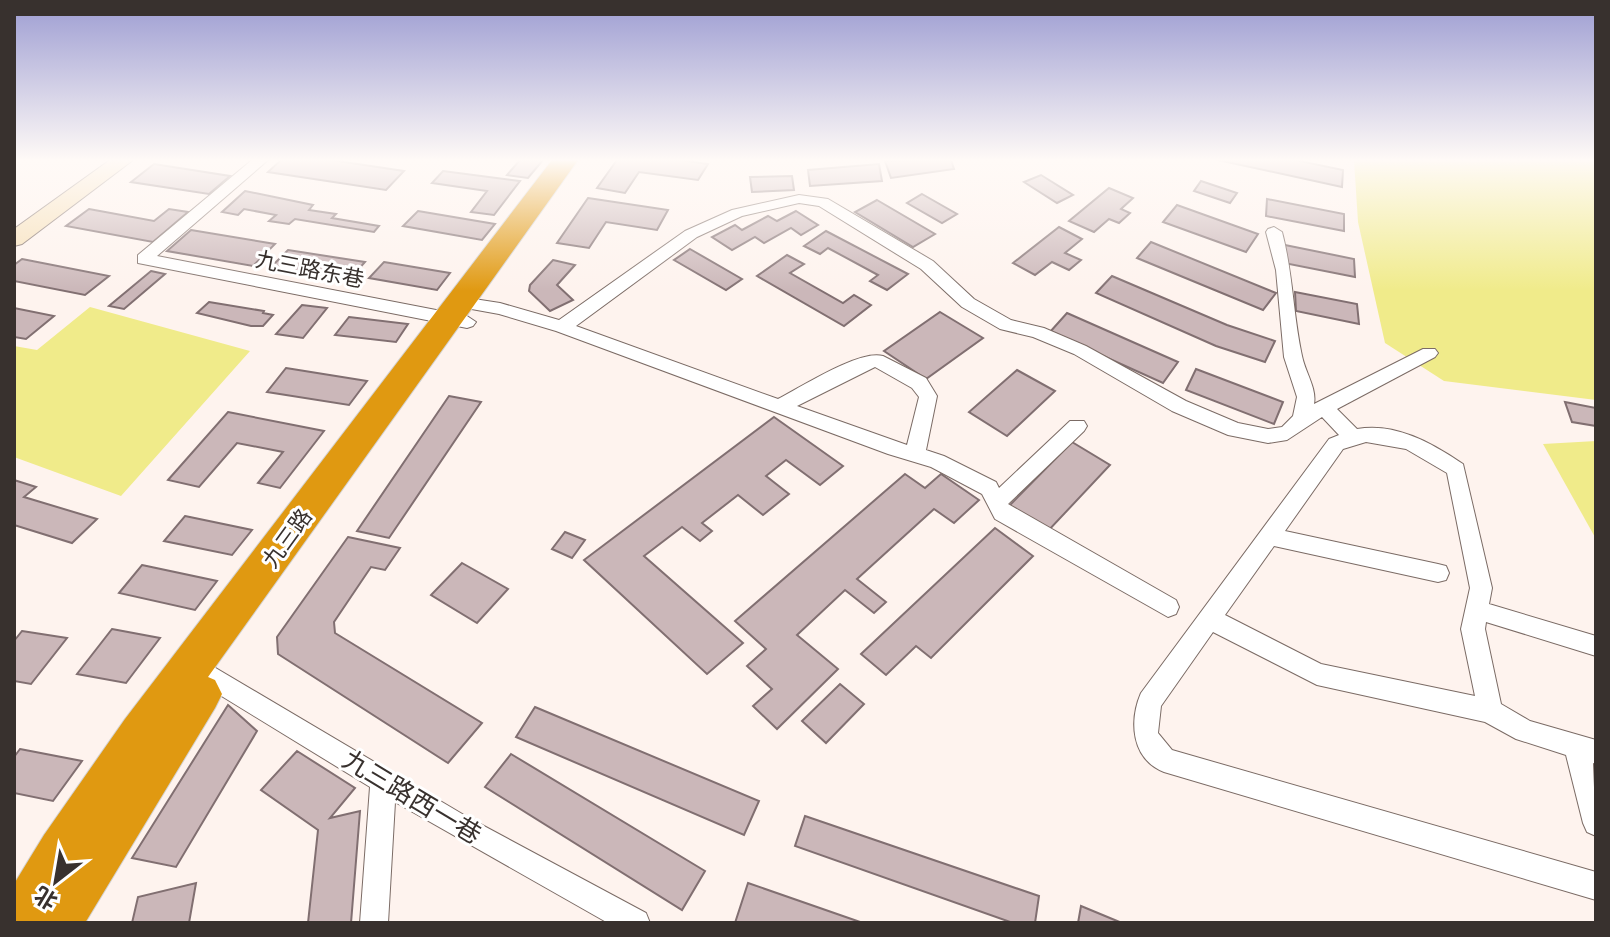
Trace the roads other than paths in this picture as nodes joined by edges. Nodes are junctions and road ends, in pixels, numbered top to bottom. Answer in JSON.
{"nodes":[{"id":1,"x":45,"y":204,"type":"edge"},
{"id":2,"x":63,"y":204,"type":"edge"},
{"id":3,"x":209,"y":204,"type":"edge"},
{"id":4,"x":536,"y":204,"type":"edge"},
{"id":5,"x":549,"y":204,"type":"edge"},
{"id":6,"x":778,"y":204,"type":"edge"},
{"id":7,"x":826,"y":204,"type":"edge"},
{"id":8,"x":14,"y":226,"type":"edge"},
{"id":9,"x":1274,"y":232,"type":"dead end"},
{"id":10,"x":14,"y":239,"type":"edge"},
{"id":11,"x":464,"y":312,"type":"junction"},
{"id":12,"x":562,"y":327,"type":"junction"},
{"id":13,"x":1429,"y":353,"type":"dead end"},
{"id":14,"x":782,"y":405,"type":"junction"},
{"id":15,"x":1324,"y":408,"type":"junction"},
{"id":16,"x":1302,"y":419,"type":"junction"},
{"id":17,"x":1077,"y":426,"type":"dead end"},
{"id":18,"x":1351,"y":435,"type":"junction"},
{"id":19,"x":915,"y":455,"type":"junction"},
{"id":20,"x":997,"y":502,"type":"junction"},
{"id":21,"x":1270,"y":536,"type":"junction"},
{"id":22,"x":1438,"y":573,"type":"dead end"},
{"id":23,"x":1168,"y":607,"type":"dead end"},
{"id":24,"x":1478,"y":610,"type":"junction"},
{"id":25,"x":1210,"y":619,"type":"junction"},
{"id":26,"x":1596,"y":646,"type":"edge"},
{"id":27,"x":202,"y":671,"type":"junction"},
{"id":28,"x":1490,"y":711,"type":"junction"},
{"id":29,"x":1586,"y":749,"type":"edge"},
{"id":30,"x":383,"y":781,"type":"junction"},
{"id":31,"x":1596,"y":823,"type":"edge"},
{"id":32,"x":1596,"y":886,"type":"edge"},
{"id":33,"x":20,"y":923,"type":"edge"},
{"id":34,"x":56,"y":923,"type":"edge"},
{"id":35,"x":374,"y":923,"type":"edge"},
{"id":36,"x":636,"y":923,"type":"edge"}],
"edges":[{"from":1,"to":8,"type":"main road"},
{"from":2,"to":10,"type":"main road"},
{"from":3,"to":11,"type":"street","name":"九三路东巷"},
{"from":4,"to":11,"type":"highway","name":"九三路"},
{"from":5,"to":11,"type":"highway","name":"九三路"},
{"from":6,"to":12,"type":"street"},
{"from":7,"to":16,"type":"street"},
{"from":9,"to":16,"type":"street"},
{"from":11,"to":12,"type":"street","name":"九三路东巷"},
{"from":11,"to":27,"type":"highway","name":"九三路"},
{"from":12,"to":14,"type":"street","name":"九三路东巷"},
{"from":13,"to":15,"type":"street"},
{"from":14,"to":19,"type":"street","name":"九三路东巷"},
{"from":14,"to":19,"type":"street"},
{"from":15,"to":16,"type":"street"},
{"from":15,"to":18,"type":"street"},
{"from":17,"to":20,"type":"street"},
{"from":18,"to":21,"type":"street"},
{"from":18,"to":24,"type":"street"},
{"from":19,"to":20,"type":"street","name":"九三路东巷"},
{"from":20,"to":23,"type":"street","name":"九三路东巷"},
{"from":21,"to":22,"type":"street"},
{"from":21,"to":25,"type":"street"},
{"from":24,"to":26,"type":"street"},
{"from":24,"to":28,"type":"street"},
{"from":25,"to":28,"type":"street"},
{"from":25,"to":32,"type":"street"},
{"from":27,"to":30,"type":"street","name":"九三路西一巷"},
{"from":27,"to":33,"type":"highway","name":"九三路"},
{"from":27,"to":34,"type":"highway","name":"九三路"},
{"from":28,"to":29,"type":"street"},
{"from":29,"to":31,"type":"street"},
{"from":30,"to":35,"type":"street"},
{"from":30,"to":36,"type":"street","name":"九三路西一巷"}]}
